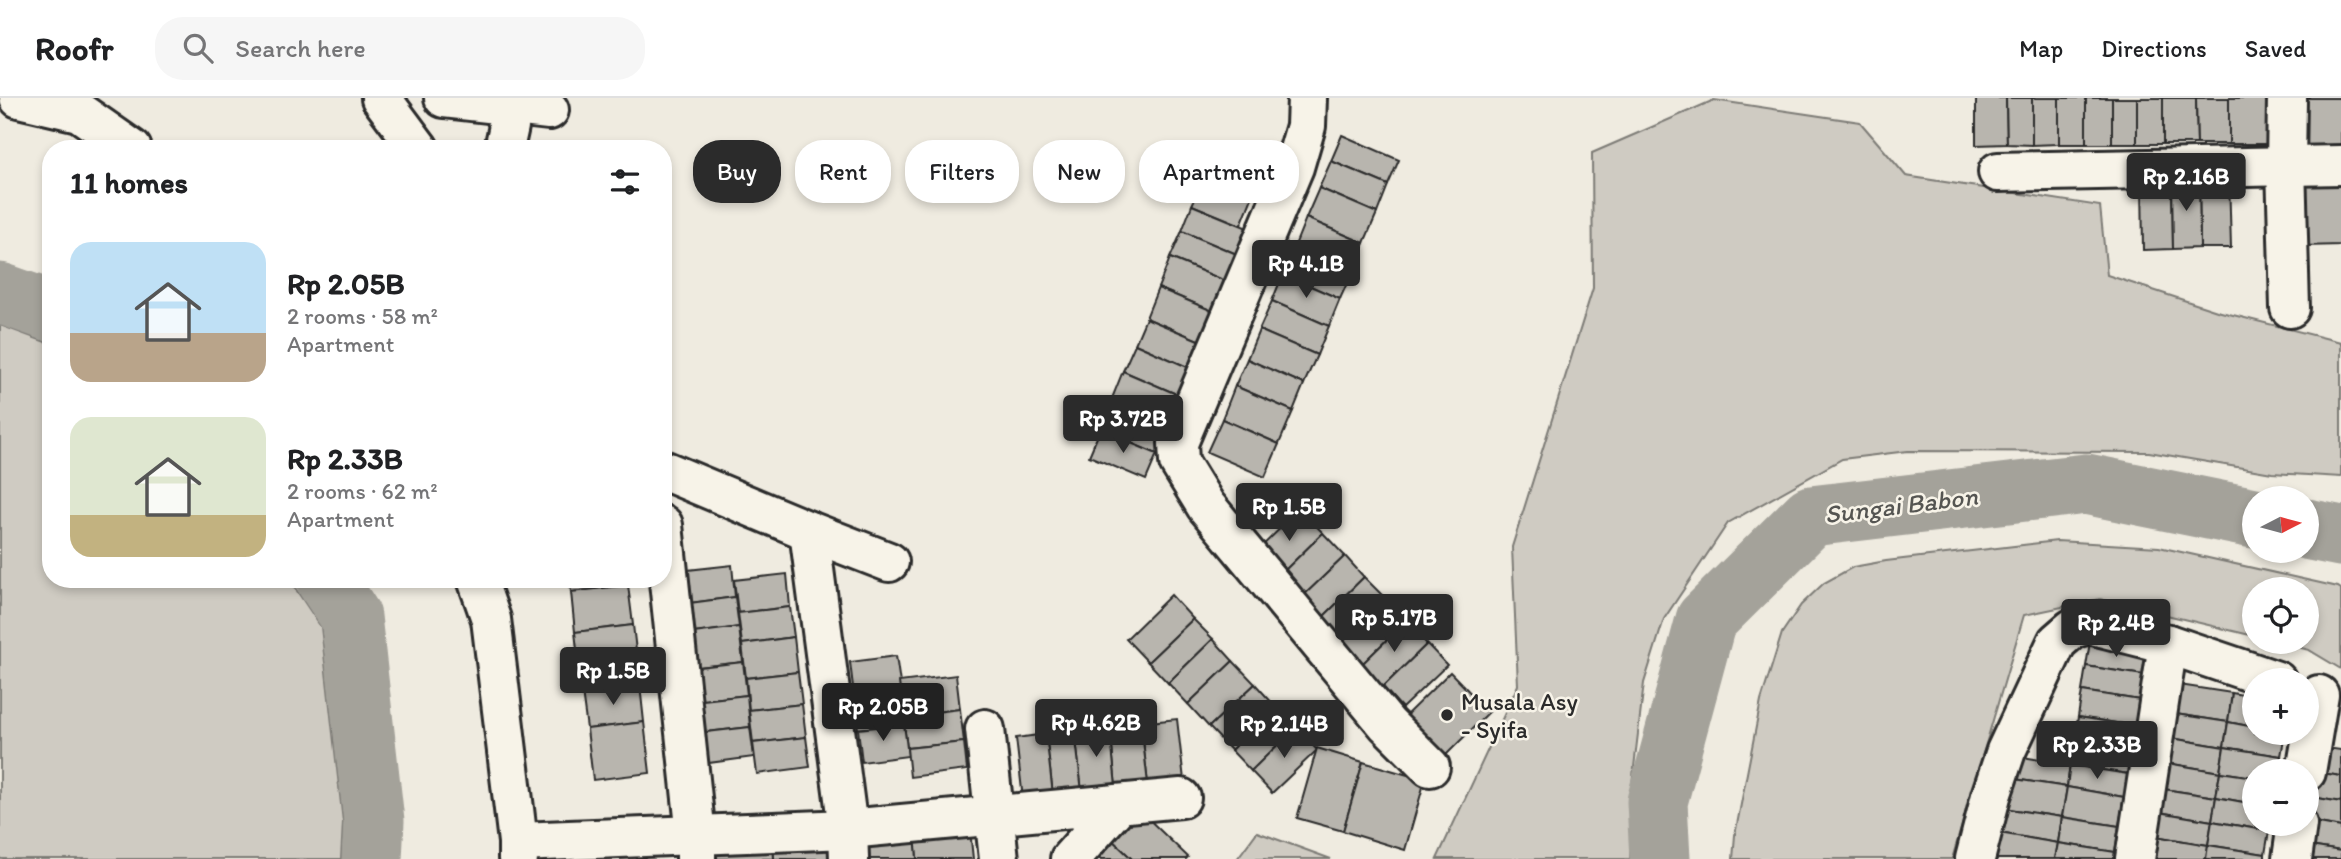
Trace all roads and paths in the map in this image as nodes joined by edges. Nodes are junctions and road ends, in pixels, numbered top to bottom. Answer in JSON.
{"nodes":[{"id":1,"x":381,"y":98,"type":"edge"},
{"id":2,"x":444,"y":98,"type":"edge"},
{"id":3,"x":2287,"y":98,"type":"edge"},
{"id":4,"x":37,"y":100,"type":"edge"},
{"id":5,"x":1299,"y":101,"type":"edge"},
{"id":6,"x":503,"y":105,"type":"junction"},
{"id":7,"x":549,"y":110,"type":"dead end"},
{"id":8,"x":119,"y":140,"type":"edge"},
{"id":9,"x":412,"y":140,"type":"edge"},
{"id":10,"x":506,"y":140,"type":"edge"},
{"id":11,"x":2286,"y":165,"type":"junction"},
{"id":12,"x":2341,"y":165,"type":"edge"},
{"id":13,"x":1998,"y":172,"type":"dead end"},
{"id":14,"x":2290,"y":308,"type":"dead end"},
{"id":15,"x":672,"y":474,"type":"edge"},
{"id":16,"x":809,"y":531,"type":"junction"},
{"id":17,"x":889,"y":562,"type":"dead end"},
{"id":18,"x":480,"y":588,"type":"edge"},
{"id":19,"x":669,"y":588,"type":"edge"},
{"id":20,"x":2168,"y":644,"type":"junction"},
{"id":21,"x":2242,"y":669,"type":"edge"},
{"id":22,"x":2322,"y":698,"type":"edge"},
{"id":23,"x":985,"y":729,"type":"dead end"},
{"id":24,"x":2309,"y":759,"type":"edge"},
{"id":25,"x":1430,"y":766,"type":"dead end"},
{"id":26,"x":1181,"y":798,"type":"dead end"},
{"id":27,"x":1119,"y":804,"type":"junction"},
{"id":28,"x":994,"y":815,"type":"junction"},
{"id":29,"x":2295,"y":836,"type":"edge"},
{"id":30,"x":849,"y":844,"type":"edge"},
{"id":31,"x":696,"y":848,"type":"edge"},
{"id":32,"x":518,"y":850,"type":"edge"},
{"id":33,"x":999,"y":859,"type":"edge"},
{"id":34,"x":1070,"y":859,"type":"edge"},
{"id":35,"x":1975,"y":859,"type":"edge"},
{"id":36,"x":2135,"y":859,"type":"edge"},
{"id":37,"x":2291,"y":859,"type":"edge"}],
"edges":[{"from":1,"to":9,"type":"street"},
{"from":2,"to":6,"type":"street"},
{"from":3,"to":11,"type":"street"},
{"from":4,"to":8,"type":"street"},
{"from":5,"to":25,"type":"street"},
{"from":6,"to":7,"type":"street"},
{"from":6,"to":10,"type":"street"},
{"from":11,"to":12,"type":"street"},
{"from":11,"to":13,"type":"street"},
{"from":11,"to":14,"type":"street"},
{"from":15,"to":16,"type":"street"},
{"from":16,"to":17,"type":"street"},
{"from":16,"to":30,"type":"street"},
{"from":18,"to":32,"type":"street"},
{"from":19,"to":31,"type":"street"},
{"from":20,"to":21,"type":"street"},
{"from":20,"to":35,"type":"street"},
{"from":20,"to":36,"type":"street"},
{"from":22,"to":24,"type":"street"},
{"from":23,"to":28,"type":"street"},
{"from":26,"to":27,"type":"street"},
{"from":27,"to":28,"type":"street"},
{"from":27,"to":34,"type":"street"},
{"from":28,"to":30,"type":"street"},
{"from":28,"to":33,"type":"street"},
{"from":29,"to":37,"type":"street"},
{"from":30,"to":31,"type":"street"},
{"from":31,"to":32,"type":"street"}]}
